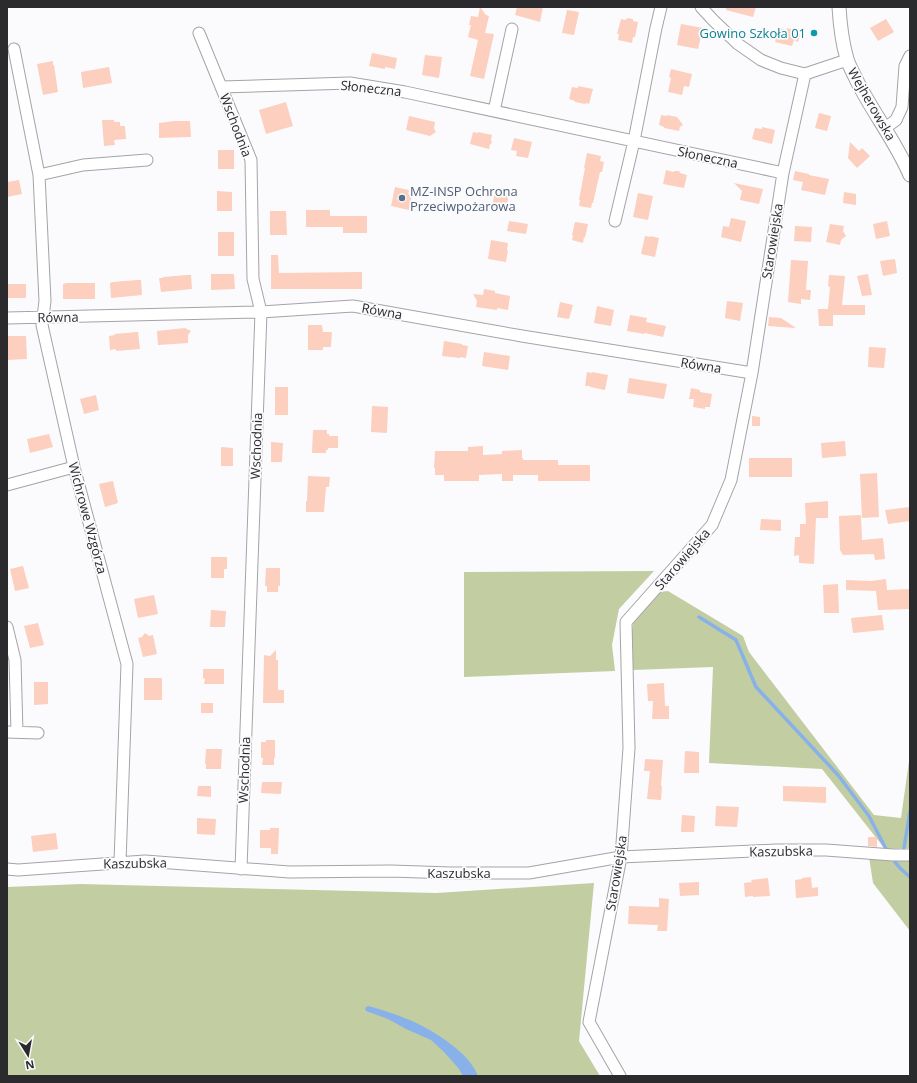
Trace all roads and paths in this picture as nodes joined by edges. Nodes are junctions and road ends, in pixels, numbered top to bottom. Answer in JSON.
{"nodes":[{"id":1,"x":661,"y":7,"type":"edge"},
{"id":2,"x":701,"y":7,"type":"edge"},
{"id":3,"x":839,"y":7,"type":"edge"},
{"id":4,"x":512,"y":29,"type":"dead end"},
{"id":5,"x":199,"y":33,"type":"dead end"},
{"id":6,"x":14,"y":49,"type":"dead end"},
{"id":7,"x":910,"y":56,"type":"edge"},
{"id":8,"x":847,"y":60,"type":"junction"},
{"id":9,"x":806,"y":74,"type":"junction"},
{"id":10,"x":221,"y":87,"type":"junction"},
{"id":11,"x":494,"y":111,"type":"junction"},
{"id":12,"x":885,"y":128,"type":"junction"},
{"id":13,"x":634,"y":141,"type":"junction"},
{"id":14,"x":147,"y":160,"type":"dead end"},
{"id":15,"x":783,"y":173,"type":"junction"},
{"id":16,"x":39,"y":175,"type":"junction"},
{"id":17,"x":910,"y":175,"type":"edge"},
{"id":18,"x":615,"y":221,"type":"dead end"},
{"id":19,"x":261,"y":312,"type":"junction"},
{"id":20,"x":43,"y":317,"type":"junction"},
{"id":21,"x":7,"y":318,"type":"edge"},
{"id":22,"x":752,"y":373,"type":"junction"},
{"id":23,"x":74,"y":468,"type":"junction"},
{"id":24,"x":7,"y":485,"type":"edge"},
{"id":25,"x":7,"y":627,"type":"edge"},
{"id":26,"x":12,"y":732,"type":"edge"},
{"id":27,"x":38,"y":733,"type":"dead end"},
{"id":28,"x":910,"y":855,"type":"edge"},
{"id":29,"x":621,"y":857,"type":"junction"},
{"id":30,"x":120,"y":862,"type":"junction"},
{"id":31,"x":7,"y":869,"type":"edge"},
{"id":32,"x":241,"y":869,"type":"junction"},
{"id":33,"x":620,"y":1076,"type":"edge"}],
"edges":[{"from":1,"to":13,"type":"street"},
{"from":2,"to":9,"type":"street"},
{"from":3,"to":8,"type":"street","name":"Wejherowska"},
{"from":4,"to":11,"type":"street"},
{"from":5,"to":10,"type":"street","name":"Wschodnia"},
{"from":6,"to":16,"type":"street","name":"Wichrowe Wzgórza"},
{"from":7,"to":12,"type":"street"},
{"from":8,"to":9,"type":"street"},
{"from":8,"to":12,"type":"street","name":"Wejherowska"},
{"from":9,"to":15,"type":"street","name":"Starowiejska"},
{"from":10,"to":11,"type":"street","name":"Słoneczna"},
{"from":10,"to":19,"type":"street","name":"Wschodnia"},
{"from":11,"to":13,"type":"street","name":"Słoneczna"},
{"from":12,"to":17,"type":"street","name":"Wejherowska"},
{"from":13,"to":15,"type":"street","name":"Słoneczna"},
{"from":13,"to":18,"type":"street"},
{"from":14,"to":16,"type":"street"},
{"from":15,"to":22,"type":"street","name":"Starowiejska"},
{"from":16,"to":20,"type":"street","name":"Wichrowe Wzgórza"},
{"from":19,"to":20,"type":"street","name":"Równa"},
{"from":19,"to":22,"type":"street","name":"Równa"},
{"from":19,"to":32,"type":"street","name":"Wschodnia"},
{"from":20,"to":21,"type":"street","name":"Równa"},
{"from":20,"to":23,"type":"street","name":"Wichrowe Wzgórza"},
{"from":22,"to":29,"type":"street","name":"Starowiejska"},
{"from":23,"to":24,"type":"street"},
{"from":23,"to":30,"type":"street","name":"Wichrowe Wzgórza"},
{"from":25,"to":26,"type":"street"},
{"from":26,"to":27,"type":"street"},
{"from":28,"to":29,"type":"street","name":"Kaszubska"},
{"from":29,"to":32,"type":"street","name":"Kaszubska"},
{"from":29,"to":33,"type":"street","name":"Starowiejska"},
{"from":30,"to":31,"type":"street","name":"Kaszubska"},
{"from":30,"to":32,"type":"street","name":"Kaszubska"}]}
